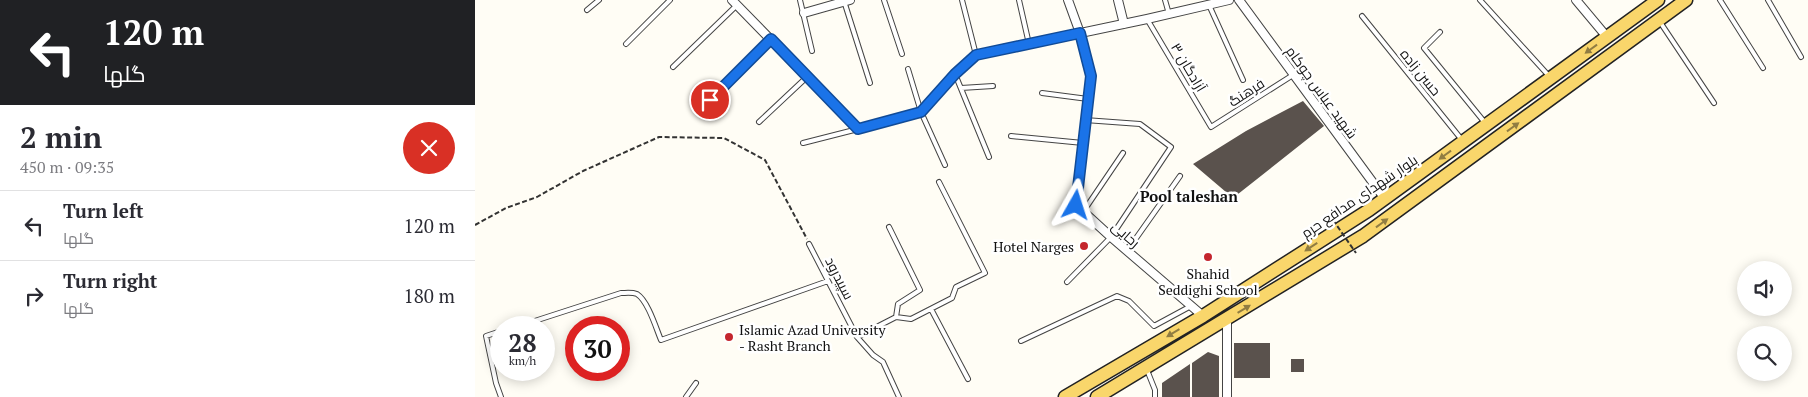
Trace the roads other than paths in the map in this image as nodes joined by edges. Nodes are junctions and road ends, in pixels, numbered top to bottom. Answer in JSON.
{"nodes":[{"id":1,"x":599,"y":0,"type":"edge"},
{"id":2,"x":670,"y":0,"type":"edge"},
{"id":3,"x":800,"y":0,"type":"edge"},
{"id":4,"x":884,"y":0,"type":"edge"},
{"id":5,"x":962,"y":0,"type":"edge"},
{"id":6,"x":1019,"y":0,"type":"edge"},
{"id":7,"x":1068,"y":0,"type":"edge"},
{"id":8,"x":1118,"y":0,"type":"edge"},
{"id":9,"x":1165,"y":0,"type":"edge"},
{"id":10,"x":1229,"y":0,"type":"edge"},
{"id":11,"x":1239,"y":0,"type":"edge"},
{"id":12,"x":1480,"y":0,"type":"edge"},
{"id":13,"x":1576,"y":0,"type":"edge"},
{"id":14,"x":1658,"y":0,"type":"edge"},
{"id":15,"x":1686,"y":0,"type":"edge"},
{"id":16,"x":1720,"y":0,"type":"edge"},
{"id":17,"x":1768,"y":0,"type":"edge"},
{"id":18,"x":846,"y":1,"type":"edge"},
{"id":19,"x":735,"y":3,"type":"edge"},
{"id":20,"x":1209,"y":5,"type":"junction"},
{"id":21,"x":587,"y":10,"type":"dead end"},
{"id":22,"x":804,"y":13,"type":"junction"},
{"id":23,"x":1169,"y":14,"type":"junction"},
{"id":24,"x":1362,"y":16,"type":"dead end"},
{"id":25,"x":1147,"y":19,"type":"junction"},
{"id":26,"x":1659,"y":20,"type":"junction"},
{"id":27,"x":1124,"y":24,"type":"junction"},
{"id":28,"x":1440,"y":32,"type":"dead end"},
{"id":29,"x":1080,"y":33,"type":"junction"},
{"id":30,"x":1607,"y":37,"type":"junction"},
{"id":31,"x":771,"y":39,"type":"junction"},
{"id":32,"x":626,"y":44,"type":"dead end"},
{"id":33,"x":1029,"y":44,"type":"junction"},
{"id":34,"x":812,"y":51,"type":"dead end"},
{"id":35,"x":902,"y":54,"type":"dead end"},
{"id":36,"x":976,"y":55,"type":"junction"},
{"id":37,"x":1801,"y":57,"type":"dead end"},
{"id":38,"x":673,"y":68,"type":"dead end"},
{"id":39,"x":1763,"y":68,"type":"dead end"},
{"id":40,"x":908,"y":69,"type":"dead end"},
{"id":41,"x":955,"y":74,"type":"junction"},
{"id":42,"x":1294,"y":75,"type":"junction"},
{"id":43,"x":808,"y":76,"type":"junction"},
{"id":44,"x":1551,"y":78,"type":"junction"},
{"id":45,"x":1243,"y":80,"type":"dead end"},
{"id":46,"x":869,"y":83,"type":"dead end"},
{"id":47,"x":993,"y":86,"type":"dead end"},
{"id":48,"x":961,"y":88,"type":"junction"},
{"id":49,"x":1042,"y":93,"type":"dead end"},
{"id":50,"x":1088,"y":99,"type":"junction"},
{"id":51,"x":710,"y":100,"type":"dead end"},
{"id":52,"x":1713,"y":103,"type":"dead end"},
{"id":53,"x":921,"y":112,"type":"junction"},
{"id":54,"x":1085,"y":120,"type":"junction"},
{"id":55,"x":759,"y":122,"type":"dead end"},
{"id":56,"x":1487,"y":124,"type":"junction"},
{"id":57,"x":1211,"y":127,"type":"joint"},
{"id":58,"x":858,"y":129,"type":"junction"},
{"id":59,"x":1011,"y":136,"type":"dead end"},
{"id":60,"x":1463,"y":142,"type":"junction"},
{"id":61,"x":803,"y":143,"type":"dead end"},
{"id":62,"x":1083,"y":143,"type":"junction"},
{"id":63,"x":1123,"y":153,"type":"dead end"},
{"id":64,"x":989,"y":157,"type":"dead end"},
{"id":65,"x":945,"y":165,"type":"dead end"},
{"id":66,"x":1180,"y":176,"type":"dead end"},
{"id":67,"x":939,"y":182,"type":"dead end"},
{"id":68,"x":1385,"y":199,"type":"junction"},
{"id":69,"x":1083,"y":212,"type":"junction"},
{"id":70,"x":889,"y":227,"type":"dead end"},
{"id":71,"x":1111,"y":238,"type":"junction"},
{"id":72,"x":809,"y":244,"type":"road end"},
{"id":73,"x":1127,"y":251,"type":"junction"},
{"id":74,"x":828,"y":281,"type":"junction"},
{"id":75,"x":1067,"y":282,"type":"dead end"},
{"id":76,"x":1191,"y":306,"type":"junction"},
{"id":77,"x":931,"y":309,"type":"junction"},
{"id":78,"x":550,"y":316,"type":"edge"},
{"id":79,"x":1203,"y":316,"type":"junction"},
{"id":80,"x":895,"y":317,"type":"junction"},
{"id":81,"x":1227,"y":319,"type":"junction"},
{"id":82,"x":490,"y":334,"type":"edge"},
{"id":83,"x":857,"y":337,"type":"junction"},
{"id":84,"x":1021,"y":341,"type":"dead end"},
{"id":85,"x":490,"y":357,"type":"edge"},
{"id":86,"x":1146,"y":368,"type":"junction"},
{"id":87,"x":968,"y":378,"type":"dead end"},
{"id":88,"x":496,"y":381,"type":"edge"},
{"id":89,"x":696,"y":384,"type":"dead end"},
{"id":90,"x":501,"y":397,"type":"edge"},
{"id":91,"x":686,"y":397,"type":"edge"},
{"id":92,"x":899,"y":397,"type":"edge"},
{"id":93,"x":1065,"y":397,"type":"edge"},
{"id":94,"x":1097,"y":397,"type":"edge"},
{"id":95,"x":1155,"y":397,"type":"edge"},
{"id":96,"x":1227,"y":397,"type":"edge"}],
"edges":[{"from":1,"to":21,"type":"lane"},
{"from":2,"to":32,"type":"lane"},
{"from":3,"to":22,"type":"lane"},
{"from":4,"to":35,"type":"lane"},
{"from":5,"to":36,"type":"lane"},
{"from":6,"to":33,"type":"lane"},
{"from":7,"to":29,"type":"street"},
{"from":8,"to":27,"type":"street"},
{"from":9,"to":23,"type":"lane"},
{"from":10,"to":20,"type":"street"},
{"from":11,"to":42,"type":"street","name":"شهید عباس چوکام"},
{"from":12,"to":44,"type":"lane"},
{"from":13,"to":30,"type":"street"},
{"from":14,"to":30,"type":"main road","name":"بلوار شهدای مدافع حرم"},
{"from":15,"to":26,"type":"main road"},
{"from":16,"to":39,"type":"lane"},
{"from":17,"to":37,"type":"lane"},
{"from":18,"to":22,"type":"street"},
{"from":18,"to":46,"type":"lane"},
{"from":19,"to":31,"type":"street"},
{"from":19,"to":38,"type":"lane"},
{"from":20,"to":23,"type":"street"},
{"from":20,"to":45,"type":"lane"},
{"from":22,"to":34,"type":"lane"},
{"from":23,"to":25,"type":"street"},
{"from":24,"to":60,"type":"lane","name":"حسن زاده"},
{"from":25,"to":27,"type":"street"},
{"from":25,"to":57,"type":"lane","name":"آزادگان ۳"},
{"from":26,"to":52,"type":"lane"},
{"from":81,"to":26,"type":"main road","one_way":true},
{"from":27,"to":29,"type":"street"},
{"from":28,"to":56,"type":"lane"},
{"from":29,"to":33,"type":"street"},
{"from":29,"to":50,"type":"street"},
{"from":30,"to":44,"type":"main road","name":"بلوار شهدای مدافع حرم","one_way":true},
{"from":31,"to":43,"type":"street"},
{"from":31,"to":51,"type":"lane"},
{"from":33,"to":36,"type":"street"},
{"from":36,"to":41,"type":"street"},
{"from":40,"to":53,"type":"lane"},
{"from":41,"to":48,"type":"lane"},
{"from":41,"to":53,"type":"street"},
{"from":42,"to":57,"type":"lane","name":"فرهنگ"},
{"from":42,"to":68,"type":"street","name":"شهید عباس چوکام"},
{"from":43,"to":55,"type":"lane"},
{"from":43,"to":58,"type":"street"},
{"from":44,"to":56,"type":"main road","name":"بلوار شهدای مدافع حرم"},
{"from":47,"to":48,"type":"lane"},
{"from":48,"to":64,"type":"lane"},
{"from":49,"to":50,"type":"lane"},
{"from":50,"to":54,"type":"street"},
{"from":53,"to":58,"type":"street"},
{"from":53,"to":65,"type":"lane"},
{"from":54,"to":62,"type":"street"},
{"from":54,"to":71,"type":"lane"},
{"from":56,"to":60,"type":"main road","name":"بلوار شهدای مدافع حرم"},
{"from":58,"to":61,"type":"lane"},
{"from":59,"to":62,"type":"lane"},
{"from":60,"to":68,"type":"main road","name":"بلوار شهدای مدافع حرم","one_way":true},
{"from":62,"to":69,"type":"street"},
{"from":63,"to":69,"type":"lane"},
{"from":66,"to":73,"type":"lane"},
{"from":67,"to":77,"type":"lane"},
{"from":68,"to":79,"type":"main road","name":"بلوار شهدای مدافع حرم","one_way":true},
{"from":69,"to":71,"type":"street","name":"رجایی"},
{"from":70,"to":80,"type":"lane"},
{"from":71,"to":73,"type":"street","name":"رجایی"},
{"from":71,"to":75,"type":"lane"},
{"from":72,"to":74,"type":"lane","name":"سپیدرود"},
{"from":73,"to":76,"type":"street","name":"رجایی"},
{"from":74,"to":78,"type":"lane"},
{"from":74,"to":83,"type":"lane","name":"سپیدرود"},
{"from":76,"to":79,"type":"street","name":"رجایی"},
{"from":76,"to":84,"type":"lane"},
{"from":77,"to":80,"type":"lane"},
{"from":77,"to":87,"type":"lane"},
{"from":79,"to":93,"type":"main road","name":"بلوار شهدای مدافع حرم","one_way":true},
{"from":80,"to":83,"type":"lane"},
{"from":81,"to":86,"type":"main road"},
{"from":81,"to":96,"type":"street"},
{"from":82,"to":85,"type":"lane"},
{"from":83,"to":92,"type":"lane","name":"سپیدرود"},
{"from":86,"to":94,"type":"main road"},
{"from":86,"to":95,"type":"lane"},
{"from":88,"to":90,"type":"lane"},
{"from":89,"to":91,"type":"lane"}]}
